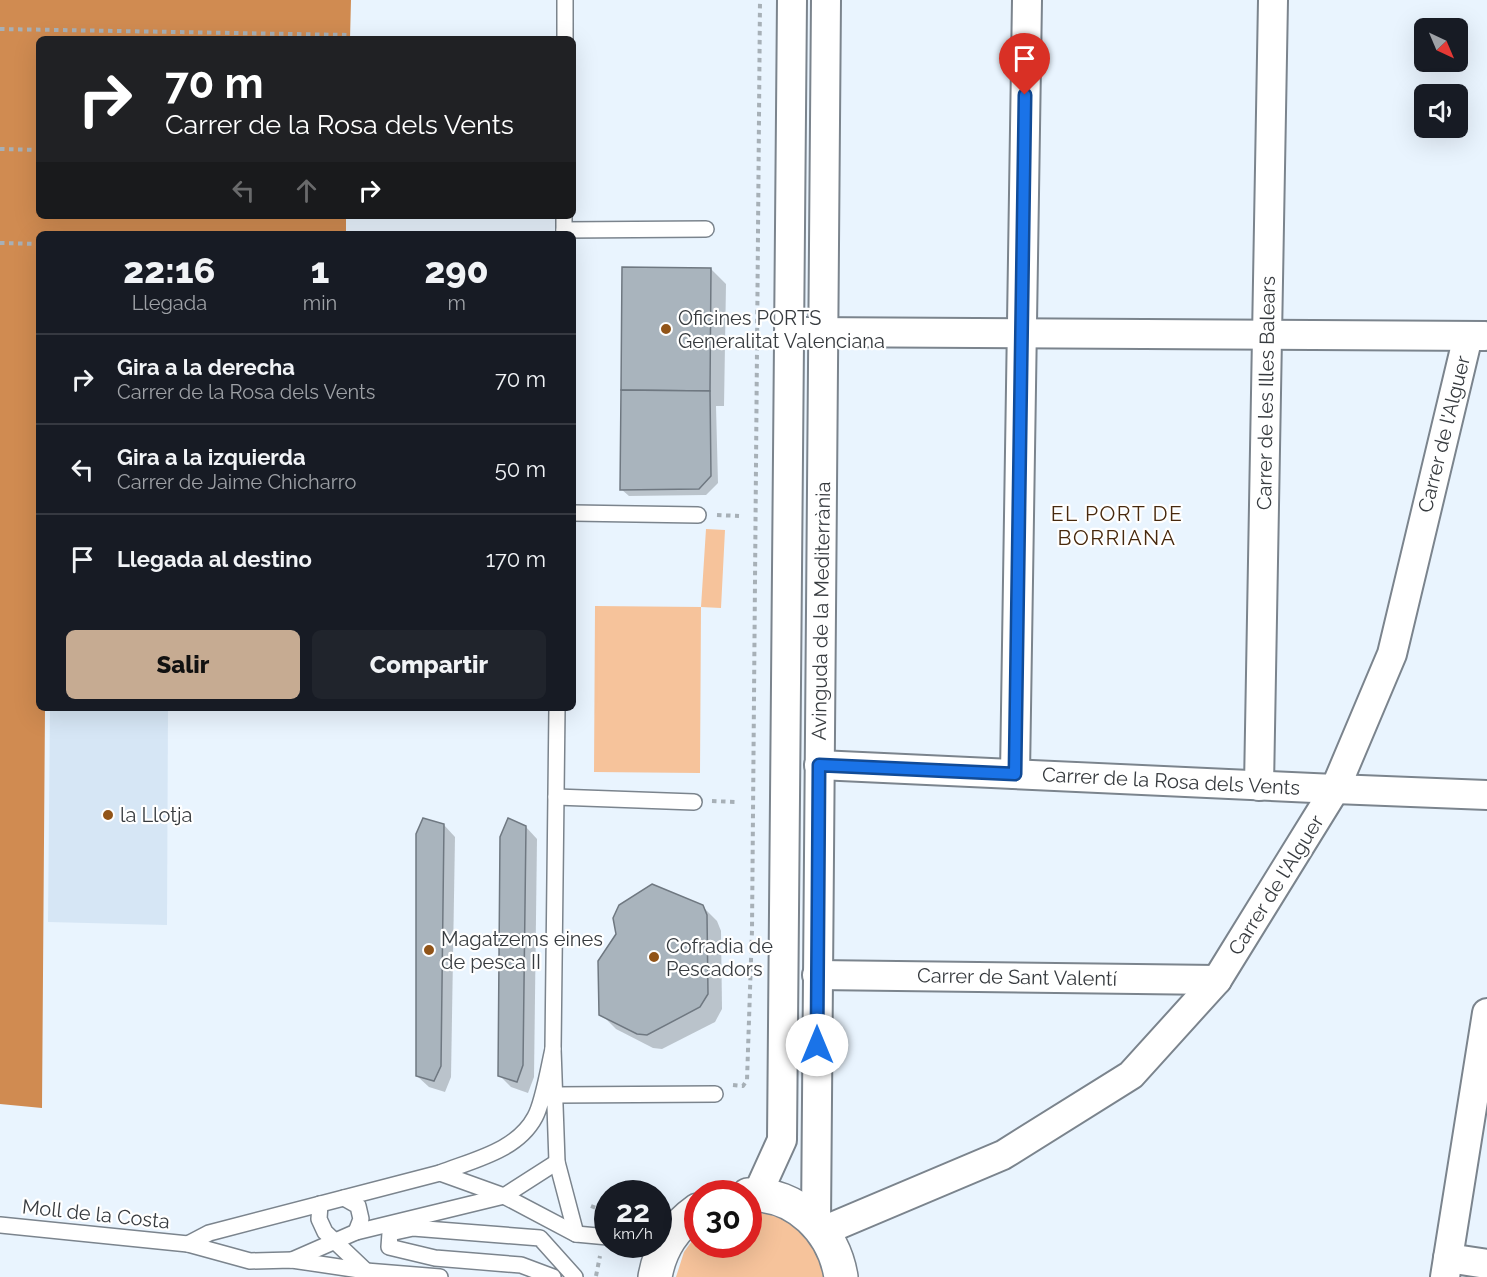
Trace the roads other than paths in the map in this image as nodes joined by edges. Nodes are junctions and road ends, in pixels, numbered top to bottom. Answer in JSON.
{"nodes":[{"id":1,"x":565,"y":0,"type":"edge"},
{"id":2,"x":792,"y":0,"type":"edge"},
{"id":3,"x":826,"y":0,"type":"edge"},
{"id":4,"x":1027,"y":0,"type":"edge"},
{"id":5,"x":1273,"y":0,"type":"edge"},
{"id":6,"x":565,"y":36,"type":"edge"},
{"id":7,"x":564,"y":226,"type":"edge"},
{"id":8,"x":706,"y":229,"type":"dead end"},
{"id":9,"x":789,"y":332,"type":"junction"},
{"id":10,"x":823,"y":332,"type":"junction"},
{"id":11,"x":1022,"y":333,"type":"junction"},
{"id":12,"x":1267,"y":335,"type":"junction"},
{"id":13,"x":1477,"y":336,"type":"edge"},
{"id":14,"x":576,"y":513,"type":"edge"},
{"id":15,"x":698,"y":515,"type":"dead end"},
{"id":16,"x":557,"y":711,"type":"edge"},
{"id":17,"x":819,"y":765,"type":"junction"},
{"id":18,"x":1015,"y":774,"type":"junction"},
{"id":19,"x":1259,"y":786,"type":"junction"},
{"id":20,"x":1335,"y":789,"type":"junction"},
{"id":21,"x":1487,"y":795,"type":"edge"},
{"id":22,"x":556,"y":796,"type":"junction"},
{"id":23,"x":694,"y":802,"type":"dead end"},
{"id":24,"x":817,"y":975,"type":"junction"},
{"id":25,"x":1217,"y":980,"type":"junction"},
{"id":26,"x":1487,"y":1013,"type":"edge"},
{"id":27,"x":553,"y":1049,"type":"junction"},
{"id":28,"x":720,"y":1089,"type":"road end"},
{"id":29,"x":556,"y":1095,"type":"junction"},
{"id":30,"x":1479,"y":1115,"type":"edge"},
{"id":31,"x":557,"y":1162,"type":"junction"},
{"id":32,"x":440,"y":1173,"type":"junction"},
{"id":33,"x":761,"y":1180,"type":"edge"},
{"id":34,"x":504,"y":1196,"type":"junction"},
{"id":35,"x":762,"y":1197,"type":"edge"},
{"id":36,"x":344,"y":1198,"type":"junction"},
{"id":37,"x":320,"y":1204,"type":"junction"},
{"id":38,"x":684,"y":1220,"type":"edge"},
{"id":39,"x":0,"y":1225,"type":"edge"},
{"id":40,"x":819,"y":1227,"type":"junction"},
{"id":41,"x":356,"y":1232,"type":"junction"},
{"id":42,"x":672,"y":1232,"type":"edge"},
{"id":43,"x":576,"y":1234,"type":"junction"},
{"id":44,"x":594,"y":1236,"type":"edge"},
{"id":45,"x":334,"y":1241,"type":"junction"},
{"id":46,"x":188,"y":1244,"type":"junction"},
{"id":47,"x":658,"y":1258,"type":"edge"},
{"id":48,"x":292,"y":1260,"type":"junction"},
{"id":49,"x":1487,"y":1264,"type":"edge"},
{"id":50,"x":1446,"y":1268,"type":"edge"},
{"id":51,"x":366,"y":1270,"type":"junction"},
{"id":52,"x":440,"y":1277,"type":"edge"},
{"id":53,"x":553,"y":1277,"type":"edge"},
{"id":54,"x":575,"y":1277,"type":"edge"},
{"id":55,"x":655,"y":1277,"type":"edge"},
{"id":56,"x":842,"y":1277,"type":"edge"}],
"edges":[{"from":1,"to":6,"type":"lane"},
{"from":2,"to":9,"type":"street","name":"Avinguda de la Mediterrània"},
{"from":3,"to":10,"type":"street","name":"Avinguda de la Mediterrània"},
{"from":4,"to":11,"type":"street"},
{"from":5,"to":12,"type":"street","name":"Carrer de les Illes Balears"},
{"from":7,"to":8,"type":"lane"},
{"from":9,"to":10,"type":"street"},
{"from":9,"to":33,"type":"street","name":"Avinguda de la Mediterrània"},
{"from":10,"to":11,"type":"street"},
{"from":10,"to":17,"type":"street","name":"Avinguda de la Mediterrània"},
{"from":11,"to":12,"type":"street"},
{"from":11,"to":18,"type":"street"},
{"from":12,"to":13,"type":"street"},
{"from":12,"to":19,"type":"street","name":"Carrer de les Illes Balears"},
{"from":13,"to":20,"type":"street","name":"Carrer de l'Alguer"},
{"from":14,"to":15,"type":"lane"},
{"from":16,"to":22,"type":"lane"},
{"from":17,"to":18,"type":"street","name":"Carrer de la Rosa dels Vents"},
{"from":17,"to":24,"type":"street","name":"Avinguda de la Mediterrània"},
{"from":18,"to":19,"type":"street","name":"Carrer de la Rosa dels Vents"},
{"from":19,"to":20,"type":"street","name":"Carrer de la Rosa dels Vents"},
{"from":20,"to":21,"type":"street","name":"Carrer de la Rosa dels Vents"},
{"from":20,"to":25,"type":"street","name":"Carrer de l'Alguer"},
{"from":22,"to":23,"type":"lane"},
{"from":22,"to":27,"type":"lane"},
{"from":24,"to":25,"type":"street","name":"Carrer de Sant Valentí"},
{"from":24,"to":40,"type":"street","name":"Avinguda de la Mediterrània"},
{"from":25,"to":40,"type":"street","name":"Carrer de l'Alguer"},
{"from":26,"to":30,"type":"street"},
{"from":27,"to":29,"type":"lane"},
{"from":27,"to":32,"type":"lane"},
{"from":28,"to":29,"type":"lane"},
{"from":29,"to":31,"type":"lane"},
{"from":30,"to":50,"type":"street"},
{"from":31,"to":34,"type":"lane"},
{"from":31,"to":43,"type":"lane"},
{"from":32,"to":34,"type":"lane"},
{"from":32,"to":36,"type":"lane"},
{"from":34,"to":41,"type":"lane"},
{"from":34,"to":43,"type":"lane"},
{"from":35,"to":40,"type":"street"},
{"from":36,"to":37,"type":"lane"},
{"from":36,"to":41,"type":"lane"},
{"from":37,"to":45,"type":"lane"},
{"from":37,"to":46,"type":"lane"},
{"from":38,"to":42,"type":"street"},
{"from":39,"to":46,"type":"lane","name":"Moll de la Costa"},
{"from":40,"to":56,"type":"street"},
{"from":41,"to":45,"type":"lane"},
{"from":43,"to":44,"type":"lane"},
{"from":45,"to":48,"type":"lane"},
{"from":45,"to":51,"type":"lane"},
{"from":46,"to":48,"type":"lane","name":"Moll de la Costa"},
{"from":47,"to":55,"type":"street"},
{"from":48,"to":51,"type":"lane"},
{"from":49,"to":50,"type":"street"},
{"from":51,"to":52,"type":"lane"},
{"from":53,"to":54,"type":"lane"}]}
